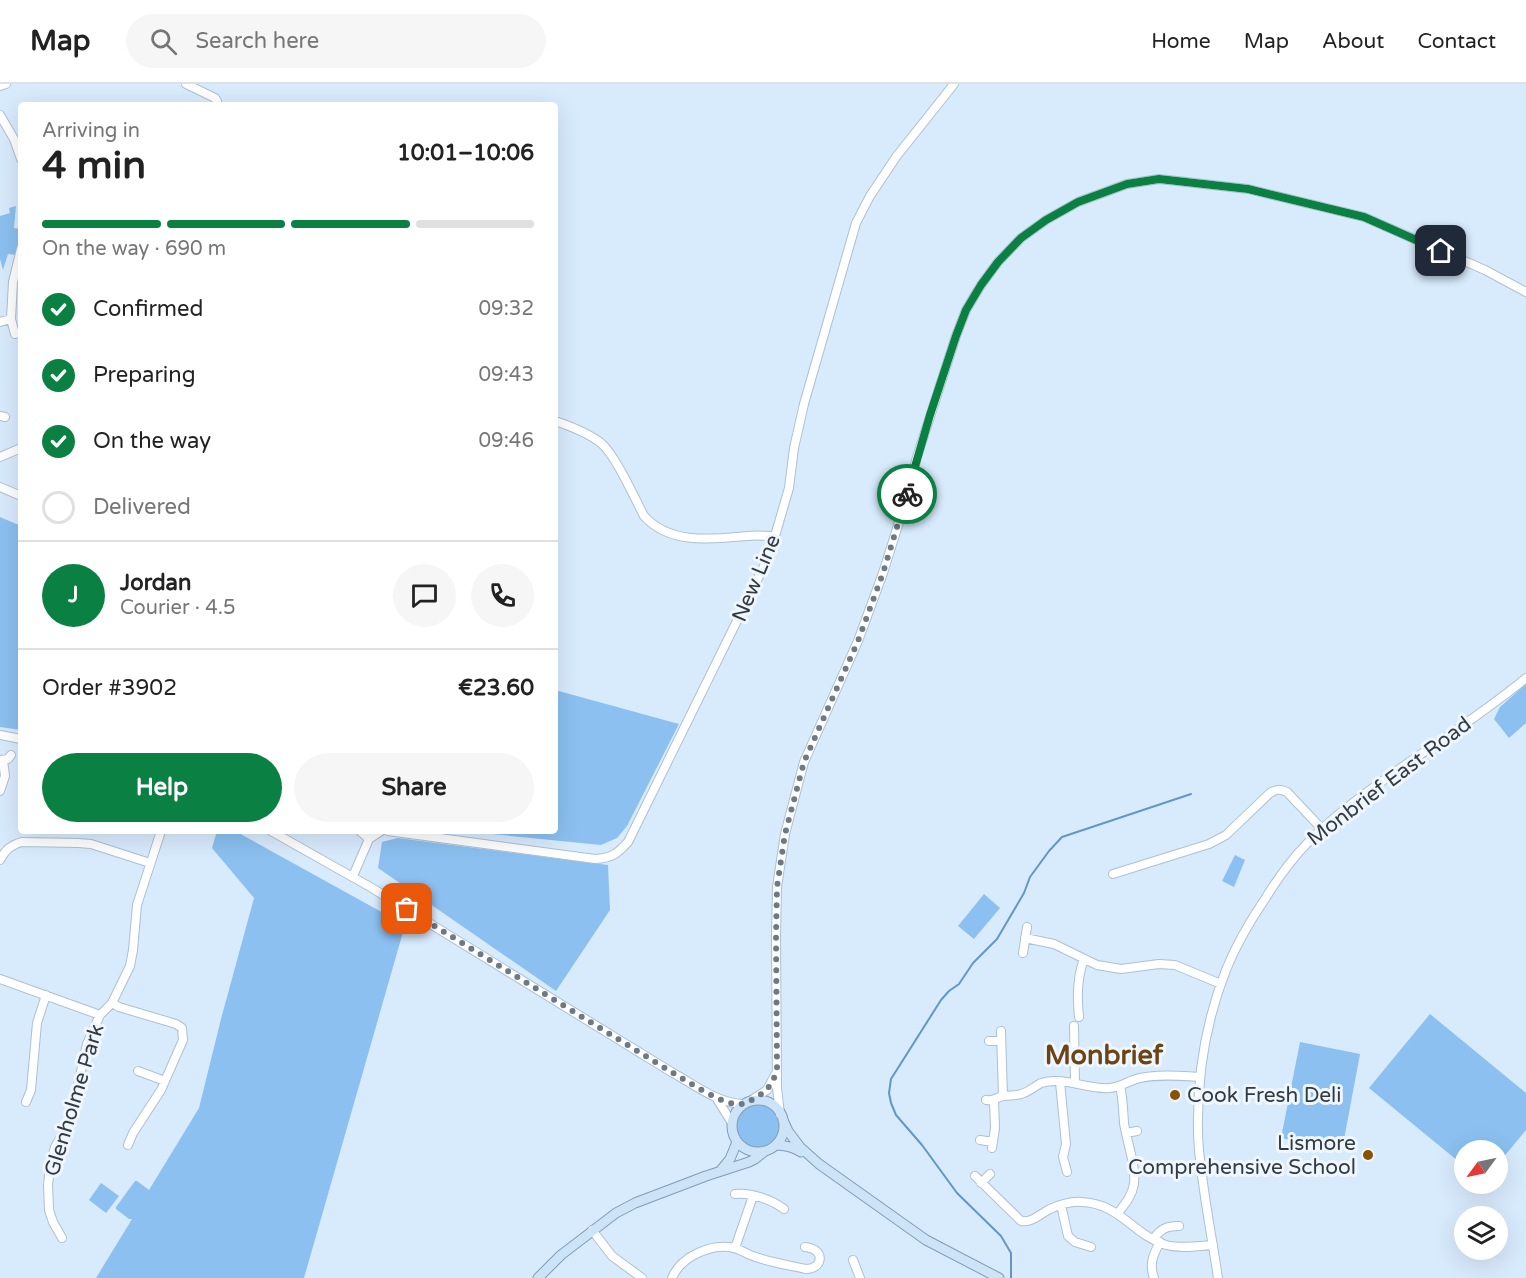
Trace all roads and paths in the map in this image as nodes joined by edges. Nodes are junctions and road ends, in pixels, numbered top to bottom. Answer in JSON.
{"nodes":[{"id":1,"x":6,"y":84,"type":"edge"},
{"id":2,"x":954,"y":84,"type":"edge"},
{"id":3,"x":190,"y":85,"type":"edge"},
{"id":4,"x":0,"y":86,"type":"edge"},
{"id":5,"x":217,"y":102,"type":"edge"},
{"id":6,"x":0,"y":115,"type":"edge"},
{"id":7,"x":18,"y":150,"type":"edge"},
{"id":8,"x":18,"y":259,"type":"edge"},
{"id":9,"x":18,"y":286,"type":"edge"},
{"id":10,"x":12,"y":287,"type":"junction"},
{"id":11,"x":1526,"y":292,"type":"edge"},
{"id":12,"x":11,"y":319,"type":"junction"},
{"id":13,"x":0,"y":322,"type":"edge"},
{"id":14,"x":15,"y":334,"type":"dead end"},
{"id":15,"x":558,"y":422,"type":"edge"},
{"id":16,"x":18,"y":449,"type":"edge"},
{"id":17,"x":0,"y":457,"type":"edge"},
{"id":18,"x":0,"y":487,"type":"edge"},
{"id":19,"x":18,"y":495,"type":"edge"},
{"id":20,"x":775,"y":536,"type":"junction"},
{"id":21,"x":1526,"y":678,"type":"edge"},
{"id":22,"x":0,"y":735,"type":"edge"},
{"id":23,"x":18,"y":738,"type":"edge"},
{"id":24,"x":11,"y":755,"type":"dead end"},
{"id":25,"x":1,"y":760,"type":"edge"},
{"id":26,"x":0,"y":791,"type":"edge"},
{"id":27,"x":1322,"y":829,"type":"junction"},
{"id":28,"x":160,"y":834,"type":"edge"},
{"id":29,"x":276,"y":834,"type":"edge"},
{"id":30,"x":363,"y":834,"type":"edge"},
{"id":31,"x":376,"y":834,"type":"edge"},
{"id":32,"x":410,"y":834,"type":"edge"},
{"id":33,"x":369,"y":839,"type":"junction"},
{"id":34,"x":0,"y":860,"type":"edge"},
{"id":35,"x":150,"y":863,"type":"junction"},
{"id":36,"x":1113,"y":874,"type":"dead end"},
{"id":37,"x":353,"y":876,"type":"junction"},
{"id":38,"x":1027,"y":927,"type":"dead end"},
{"id":39,"x":1025,"y":938,"type":"junction"},
{"id":40,"x":1023,"y":953,"type":"dead end"},
{"id":41,"x":1084,"y":959,"type":"junction"},
{"id":42,"x":0,"y":979,"type":"edge"},
{"id":43,"x":1221,"y":984,"type":"junction"},
{"id":44,"x":46,"y":995,"type":"junction"},
{"id":45,"x":112,"y":1003,"type":"junction"},
{"id":46,"x":1068,"y":1010,"type":"dead end"},
{"id":47,"x":100,"y":1016,"type":"junction"},
{"id":48,"x":1074,"y":1026,"type":"dead end"},
{"id":49,"x":1001,"y":1031,"type":"dead end"},
{"id":50,"x":988,"y":1041,"type":"dead end"},
{"id":51,"x":1000,"y":1041,"type":"junction"},
{"id":52,"x":777,"y":1068,"type":"junction"},
{"id":53,"x":138,"y":1071,"type":"dead end"},
{"id":54,"x":1200,"y":1077,"type":"junction"},
{"id":55,"x":165,"y":1081,"type":"junction"},
{"id":56,"x":1060,"y":1082,"type":"junction"},
{"id":57,"x":1075,"y":1083,"type":"junction"},
{"id":58,"x":1120,"y":1086,"type":"junction"},
{"id":59,"x":1004,"y":1096,"type":"junction"},
{"id":60,"x":716,"y":1098,"type":"junction"},
{"id":61,"x":26,"y":1102,"type":"dead end"},
{"id":62,"x":747,"y":1103,"type":"junction"},
{"id":63,"x":782,"y":1117,"type":"junction"},
{"id":64,"x":732,"y":1122,"type":"junction"},
{"id":65,"x":123,"y":1129,"type":"dead end"},
{"id":66,"x":1137,"y":1131,"type":"dead end"},
{"id":67,"x":133,"y":1132,"type":"junction"},
{"id":68,"x":1126,"y":1133,"type":"junction"},
{"id":69,"x":980,"y":1140,"type":"dead end"},
{"id":70,"x":737,"y":1142,"type":"junction"},
{"id":71,"x":128,"y":1145,"type":"dead end"},
{"id":72,"x":776,"y":1145,"type":"junction"},
{"id":73,"x":765,"y":1151,"type":"junction"},
{"id":74,"x":811,"y":1157,"type":"junction"},
{"id":75,"x":722,"y":1170,"type":"junction"},
{"id":76,"x":1067,"y":1172,"type":"dead end"},
{"id":77,"x":990,"y":1174,"type":"dead end"},
{"id":78,"x":975,"y":1176,"type":"dead end"},
{"id":79,"x":981,"y":1183,"type":"junction"},
{"id":80,"x":735,"y":1194,"type":"dead end"},
{"id":81,"x":753,"y":1197,"type":"junction"},
{"id":82,"x":1061,"y":1205,"type":"junction"},
{"id":83,"x":784,"y":1209,"type":"dead end"},
{"id":84,"x":1118,"y":1213,"type":"junction"},
{"id":85,"x":1179,"y":1226,"type":"dead end"},
{"id":86,"x":592,"y":1230,"type":"junction"},
{"id":87,"x":62,"y":1238,"type":"dead end"},
{"id":88,"x":1156,"y":1241,"type":"junction"},
{"id":89,"x":1213,"y":1245,"type":"junction"},
{"id":90,"x":805,"y":1247,"type":"dead end"},
{"id":91,"x":1090,"y":1247,"type":"dead end"},
{"id":92,"x":735,"y":1248,"type":"junction"},
{"id":93,"x":853,"y":1260,"type":"dead end"},
{"id":94,"x":538,"y":1278,"type":"edge"},
{"id":95,"x":642,"y":1278,"type":"edge"},
{"id":96,"x":672,"y":1278,"type":"edge"},
{"id":97,"x":860,"y":1278,"type":"edge"},
{"id":98,"x":999,"y":1278,"type":"edge"},
{"id":99,"x":1154,"y":1278,"type":"edge"},
{"id":100,"x":1218,"y":1278,"type":"edge"}],
"edges":[{"from":1,"to":4,"type":"street"},
{"from":2,"to":20,"type":"street","name":"New Line"},
{"from":3,"to":5,"type":"street"},
{"from":6,"to":7,"type":"street"},
{"from":8,"to":10,"type":"street"},
{"from":9,"to":10,"type":"street"},
{"from":10,"to":12,"type":"street"},
{"from":11,"to":52,"type":"street"},
{"from":12,"to":13,"type":"street"},
{"from":12,"to":14,"type":"street"},
{"from":15,"to":20,"type":"street"},
{"from":16,"to":17,"type":"street"},
{"from":18,"to":19,"type":"street"},
{"from":20,"to":32,"type":"street","name":"New Line"},
{"from":21,"to":27,"type":"street","name":"Monbrief East Road"},
{"from":22,"to":23,"type":"street"},
{"from":24,"to":25,"type":"street"},
{"from":25,"to":26,"type":"street"},
{"from":27,"to":36,"type":"street"},
{"from":27,"to":43,"type":"street","name":"Monbrief East Road"},
{"from":28,"to":35,"type":"street","name":"Glenholme Park"},
{"from":29,"to":37,"type":"street"},
{"from":30,"to":33,"type":"street"},
{"from":31,"to":33,"type":"street"},
{"from":33,"to":37,"type":"street"},
{"from":34,"to":35,"type":"street"},
{"from":35,"to":45,"type":"street","name":"Glenholme Park"},
{"from":37,"to":60,"type":"street"},
{"from":38,"to":39,"type":"street"},
{"from":39,"to":40,"type":"street"},
{"from":39,"to":41,"type":"street"},
{"from":41,"to":43,"type":"street"},
{"from":41,"to":46,"type":"street"},
{"from":42,"to":44,"type":"street"},
{"from":43,"to":54,"type":"street","name":"Monbrief East Road"},
{"from":44,"to":47,"type":"street"},
{"from":44,"to":61,"type":"street"},
{"from":45,"to":47,"type":"street","name":"Glenholme Park"},
{"from":45,"to":55,"type":"street"},
{"from":47,"to":87,"type":"street","name":"Glenholme Park"},
{"from":48,"to":57,"type":"street"},
{"from":49,"to":51,"type":"street"},
{"from":50,"to":51,"type":"street"},
{"from":51,"to":59,"type":"street"},
{"from":52,"to":62,"type":"street"},
{"from":52,"to":63,"type":"street"},
{"from":53,"to":55,"type":"street"},
{"from":54,"to":58,"type":"street"},
{"from":54,"to":89,"type":"street","name":"Monbrief East Road"},
{"from":55,"to":67,"type":"street"},
{"from":56,"to":57,"type":"street"},
{"from":56,"to":59,"type":"street"},
{"from":56,"to":76,"type":"street"},
{"from":57,"to":58,"type":"street"},
{"from":58,"to":68,"type":"street"},
{"from":59,"to":69,"type":"street"},
{"from":60,"to":62,"type":"street"},
{"from":60,"to":64,"type":"street"},
{"from":62,"to":63,"type":"main road"},
{"from":62,"to":64,"type":"main road"},
{"from":63,"to":72,"type":"main road"},
{"from":63,"to":74,"type":"main road"},
{"from":64,"to":70,"type":"main road"},
{"from":65,"to":67,"type":"street"},
{"from":66,"to":68,"type":"street"},
{"from":67,"to":71,"type":"street"},
{"from":68,"to":84,"type":"street"},
{"from":70,"to":73,"type":"main road"},
{"from":70,"to":75,"type":"main road"},
{"from":72,"to":73,"type":"main road"},
{"from":72,"to":74,"type":"main road"},
{"from":73,"to":75,"type":"main road"},
{"from":74,"to":98,"type":"main road"},
{"from":75,"to":86,"type":"main road"},
{"from":77,"to":79,"type":"street"},
{"from":78,"to":79,"type":"street"},
{"from":79,"to":82,"type":"street"},
{"from":80,"to":81,"type":"street"},
{"from":81,"to":83,"type":"street"},
{"from":81,"to":92,"type":"street"},
{"from":82,"to":84,"type":"street"},
{"from":82,"to":91,"type":"street"},
{"from":84,"to":88,"type":"street"},
{"from":85,"to":88,"type":"street"},
{"from":86,"to":94,"type":"main road"},
{"from":86,"to":95,"type":"street"},
{"from":88,"to":89,"type":"street"},
{"from":88,"to":99,"type":"street"},
{"from":89,"to":100,"type":"street","name":"Monbrief East Road"},
{"from":90,"to":92,"type":"street"},
{"from":92,"to":96,"type":"street"},
{"from":93,"to":97,"type":"street"}]}
